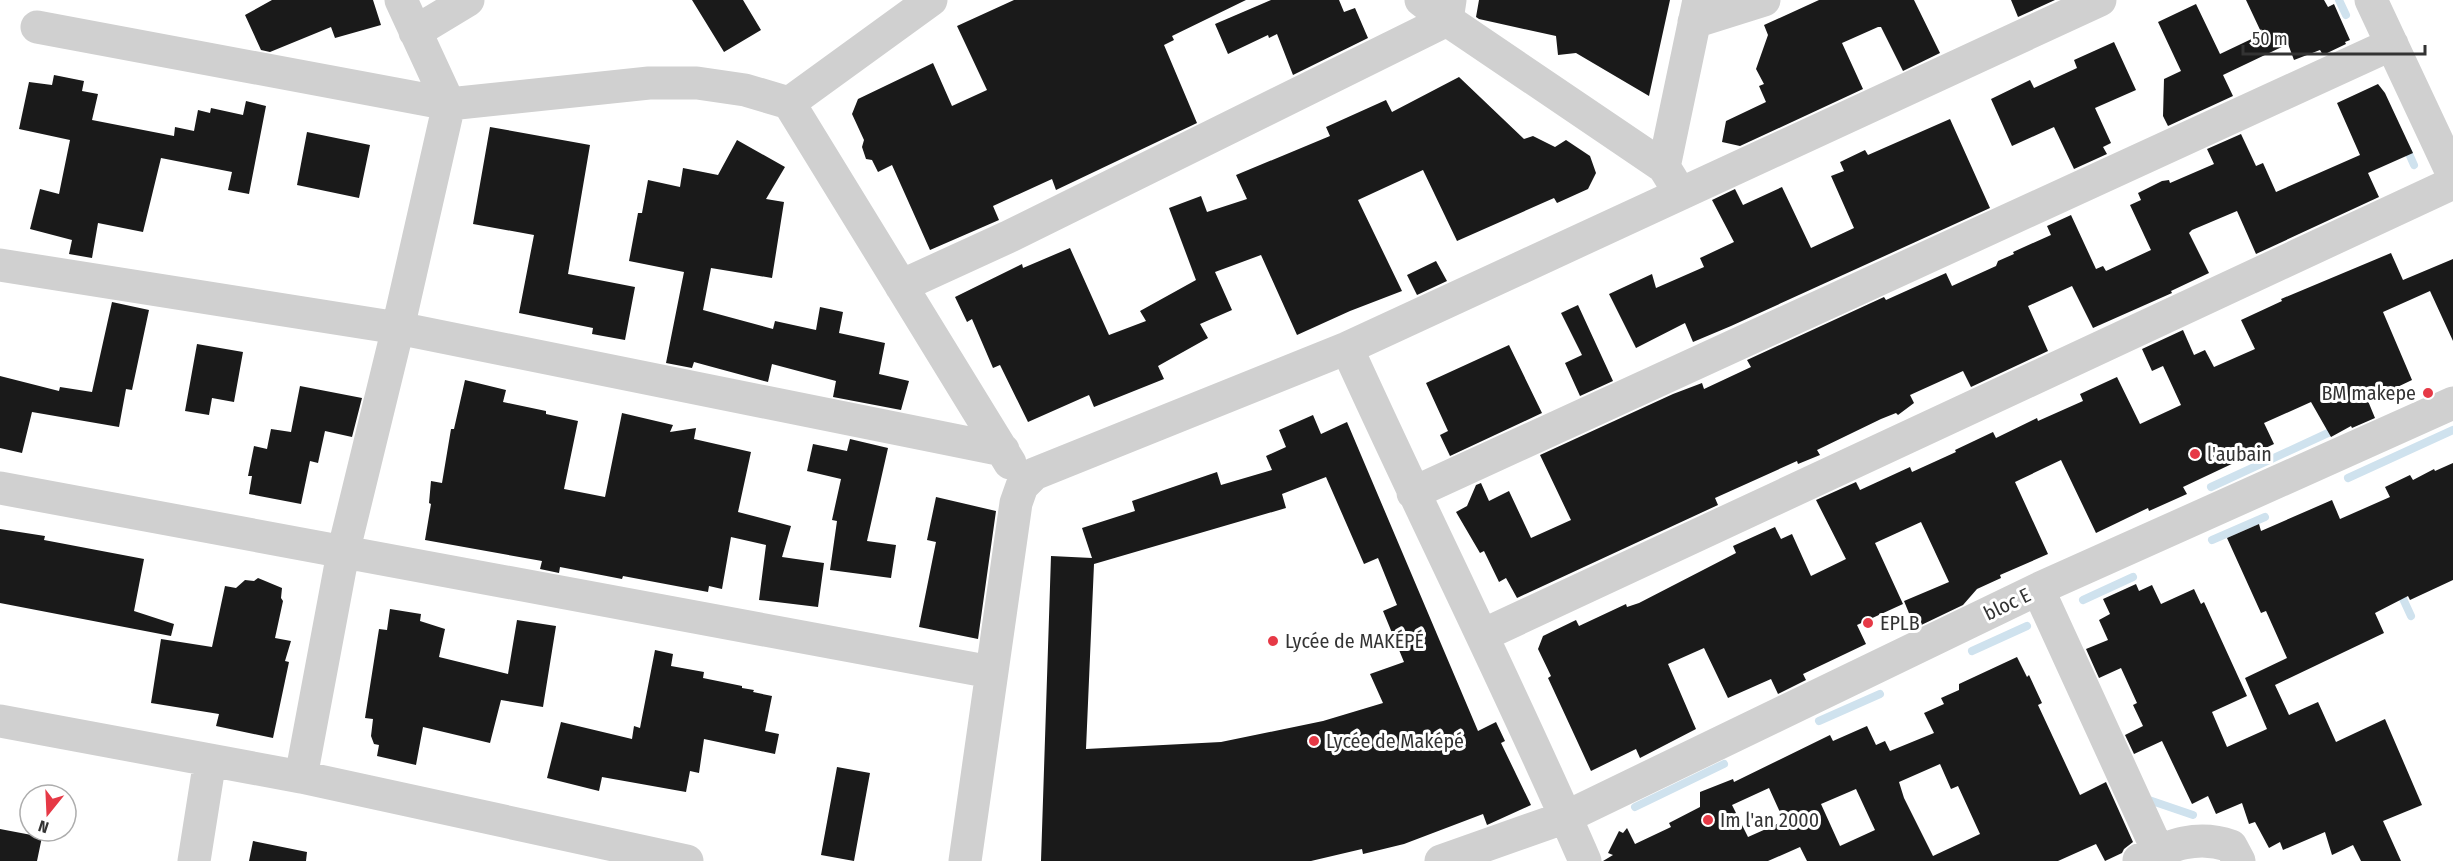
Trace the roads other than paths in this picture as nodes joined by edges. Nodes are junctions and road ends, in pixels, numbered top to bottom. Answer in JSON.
{"nodes":[{"id":1,"x":401,"y":0,"type":"edge"},
{"id":2,"x":468,"y":0,"type":"edge"},
{"id":3,"x":931,"y":0,"type":"edge"},
{"id":4,"x":1421,"y":0,"type":"edge"},
{"id":5,"x":1764,"y":0,"type":"edge"},
{"id":6,"x":2100,"y":0,"type":"edge"},
{"id":7,"x":2371,"y":0,"type":"edge"},
{"id":8,"x":1448,"y":10,"type":"edge"},
{"id":9,"x":1696,"y":11,"type":"edge"},
{"id":10,"x":37,"y":27,"type":"dead end"},
{"id":11,"x":415,"y":32,"type":"junction"},
{"id":12,"x":2392,"y":44,"type":"junction"},
{"id":13,"x":789,"y":103,"type":"junction"},
{"id":14,"x":449,"y":104,"type":"junction"},
{"id":15,"x":2445,"y":138,"type":"edge"},
{"id":16,"x":2453,"y":175,"type":"edge"},
{"id":17,"x":1672,"y":180,"type":"junction"},
{"id":18,"x":2453,"y":183,"type":"edge"},
{"id":19,"x":0,"y":265,"type":"edge"},
{"id":20,"x":901,"y":286,"type":"junction"},
{"id":21,"x":398,"y":328,"type":"junction"},
{"id":22,"x":1347,"y":348,"type":"junction"},
{"id":23,"x":2453,"y":403,"type":"edge"},
{"id":24,"x":1003,"y":450,"type":"junction"},
{"id":25,"x":1022,"y":486,"type":"junction"},
{"id":26,"x":0,"y":488,"type":"edge"},
{"id":27,"x":1413,"y":493,"type":"junction"},
{"id":28,"x":343,"y":553,"type":"junction"},
{"id":29,"x":2038,"y":589,"type":"junction"},
{"id":30,"x":1484,"y":635,"type":"junction"},
{"id":31,"x":991,"y":672,"type":"junction"},
{"id":32,"x":0,"y":721,"type":"edge"},
{"id":33,"x":210,"y":760,"type":"junction"},
{"id":34,"x":302,"y":777,"type":"junction"},
{"id":35,"x":1566,"y":817,"type":"junction"},
{"id":36,"x":2148,"y":856,"type":"edge"},
{"id":37,"x":194,"y":861,"type":"edge"},
{"id":38,"x":687,"y":861,"type":"edge"},
{"id":39,"x":965,"y":861,"type":"edge"},
{"id":40,"x":1441,"y":861,"type":"edge"},
{"id":41,"x":1585,"y":861,"type":"edge"},
{"id":42,"x":2239,"y":861,"type":"edge"}],
"edges":[{"from":1,"to":11,"type":"street"},
{"from":2,"to":11,"type":"street"},
{"from":3,"to":13,"type":"street"},
{"from":4,"to":8,"type":"street"},
{"from":5,"to":9,"type":"street"},
{"from":6,"to":17,"type":"street"},
{"from":7,"to":12,"type":"street"},
{"from":8,"to":17,"type":"street"},
{"from":8,"to":20,"type":"street"},
{"from":9,"to":17,"type":"street"},
{"from":10,"to":14,"type":"street"},
{"from":11,"to":14,"type":"street"},
{"from":12,"to":15,"type":"street"},
{"from":12,"to":27,"type":"street"},
{"from":13,"to":14,"type":"street"},
{"from":13,"to":20,"type":"street"},
{"from":14,"to":21,"type":"street"},
{"from":15,"to":16,"type":"street"},
{"from":17,"to":22,"type":"street"},
{"from":18,"to":30,"type":"street"},
{"from":19,"to":21,"type":"street"},
{"from":20,"to":24,"type":"street"},
{"from":21,"to":24,"type":"street"},
{"from":21,"to":28,"type":"street"},
{"from":22,"to":25,"type":"street"},
{"from":22,"to":27,"type":"street"},
{"from":23,"to":29,"type":"street","name":"bloc E"},
{"from":24,"to":25,"type":"street"},
{"from":25,"to":31,"type":"street"},
{"from":26,"to":28,"type":"street"},
{"from":27,"to":30,"type":"street"},
{"from":28,"to":31,"type":"street"},
{"from":28,"to":34,"type":"street"},
{"from":29,"to":35,"type":"street","name":"bloc E"},
{"from":29,"to":36,"type":"street"},
{"from":30,"to":35,"type":"street"},
{"from":31,"to":39,"type":"street"},
{"from":32,"to":33,"type":"street"},
{"from":33,"to":34,"type":"street"},
{"from":33,"to":37,"type":"street"},
{"from":34,"to":38,"type":"street"},
{"from":35,"to":40,"type":"street","name":"bloc E"},
{"from":35,"to":41,"type":"street"},
{"from":36,"to":42,"type":"street"}]}
